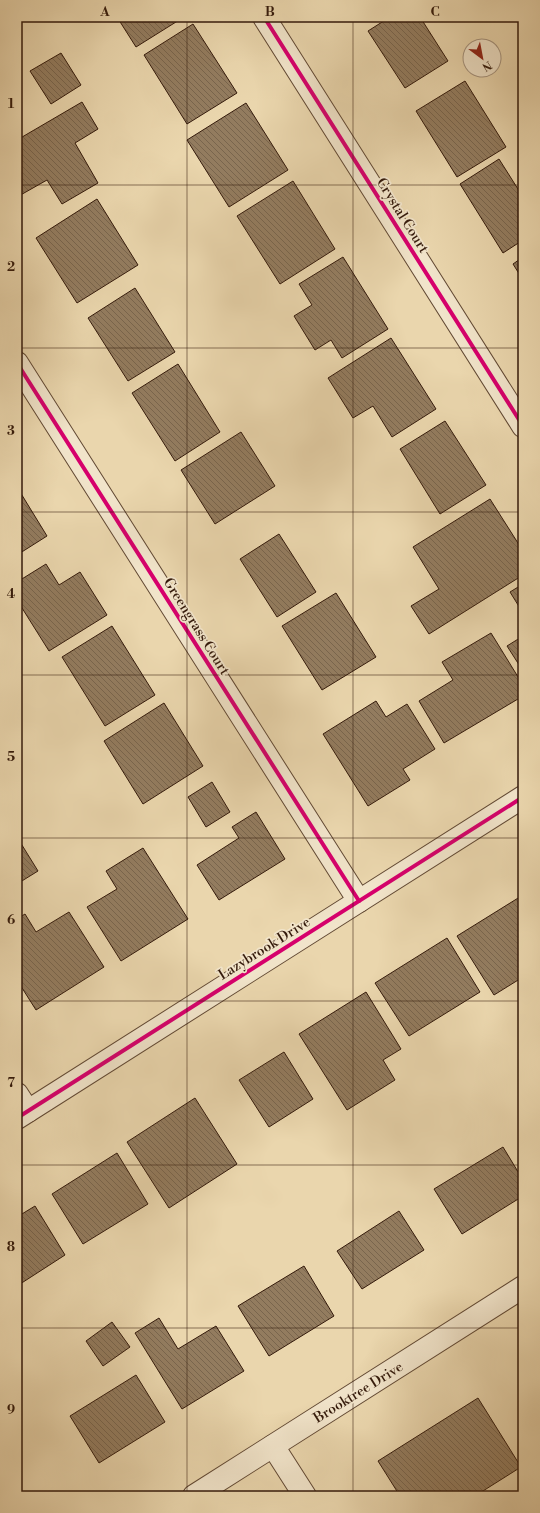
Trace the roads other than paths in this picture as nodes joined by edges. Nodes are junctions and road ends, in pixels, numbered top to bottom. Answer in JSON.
{"nodes":[{"id":1,"x":264,"y":17,"type":"edge"},
{"id":2,"x":17,"y":363,"type":"edge"},
{"id":3,"x":523,"y":426,"type":"edge"},
{"id":4,"x":523,"y":797,"type":"edge"},
{"id":5,"x":359,"y":901,"type":"junction"},
{"id":6,"x":21,"y":1108,"type":"edge"},
{"id":7,"x":523,"y":1287,"type":"edge"},
{"id":8,"x":273,"y":1446,"type":"junction"},
{"id":9,"x":194,"y":1496,"type":"edge"},
{"id":10,"x":306,"y":1496,"type":"edge"}],
"edges":[{"from":1,"to":3,"type":"street","name":"Crystal Court"},
{"from":2,"to":5,"type":"street","name":"Greengrass Court"},
{"from":4,"to":5,"type":"street","name":"Lazybrook Drive"},
{"from":5,"to":6,"type":"street","name":"Lazybrook Drive"},
{"from":7,"to":8,"type":"street","name":"Brooktree Drive"},
{"from":8,"to":9,"type":"street","name":"Brooktree Drive"},
{"from":8,"to":10,"type":"street"}]}
